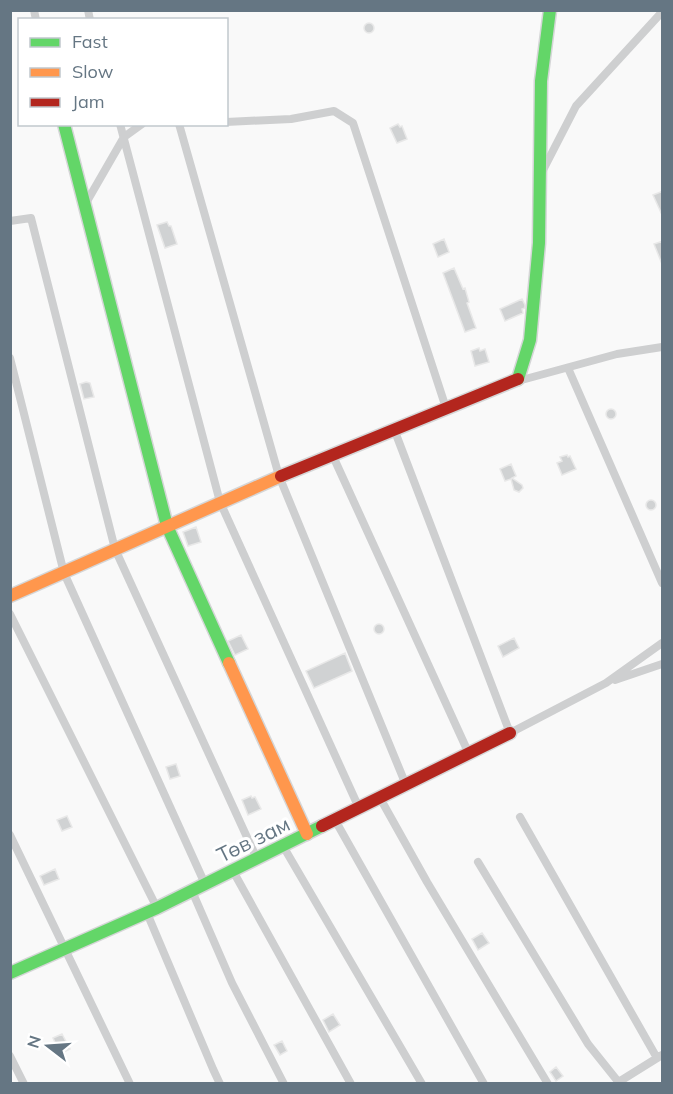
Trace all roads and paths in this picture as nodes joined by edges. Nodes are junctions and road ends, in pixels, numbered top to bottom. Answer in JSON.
{"nodes":[{"id":1,"x":550,"y":10,"type":"edge"},
{"id":2,"x":663,"y":12,"type":"edge"},
{"id":3,"x":228,"y":122,"type":"edge"},
{"id":4,"x":65,"y":126,"type":"edge"},
{"id":5,"x":121,"y":126,"type":"edge"},
{"id":6,"x":139,"y":126,"type":"edge"},
{"id":7,"x":180,"y":126,"type":"edge"},
{"id":8,"x":124,"y":137,"type":"junction"},
{"id":9,"x":539,"y":177,"type":"junction"},
{"id":10,"x":86,"y":203,"type":"junction"},
{"id":11,"x":10,"y":221,"type":"edge"},
{"id":12,"x":663,"y":347,"type":"edge"},
{"id":13,"x":10,"y":358,"type":"edge"},
{"id":14,"x":568,"y":368,"type":"junction"},
{"id":15,"x":518,"y":381,"type":"junction"},
{"id":16,"x":446,"y":408,"type":"junction"},
{"id":17,"x":394,"y":429,"type":"junction"},
{"id":18,"x":332,"y":454,"type":"junction"},
{"id":19,"x":279,"y":476,"type":"junction"},
{"id":20,"x":220,"y":502,"type":"junction"},
{"id":21,"x":166,"y":526,"type":"junction"},
{"id":22,"x":115,"y":549,"type":"junction"},
{"id":23,"x":64,"y":573,"type":"junction"},
{"id":24,"x":663,"y":583,"type":"edge"},
{"id":25,"x":10,"y":596,"type":"edge"},
{"id":26,"x":10,"y":614,"type":"edge"},
{"id":27,"x":663,"y":643,"type":"edge"},
{"id":28,"x":663,"y":664,"type":"edge"},
{"id":29,"x":606,"y":683,"type":"junction"},
{"id":30,"x":510,"y":733,"type":"junction"},
{"id":31,"x":469,"y":754,"type":"junction"},
{"id":32,"x":406,"y":785,"type":"junction"},
{"id":33,"x":380,"y":798,"type":"junction"},
{"id":34,"x":359,"y":808,"type":"junction"},
{"id":35,"x":520,"y":817,"type":"dead end"},
{"id":36,"x":335,"y":820,"type":"junction"},
{"id":37,"x":307,"y":834,"type":"junction"},
{"id":38,"x":10,"y":835,"type":"edge"},
{"id":39,"x":283,"y":846,"type":"junction"},
{"id":40,"x":257,"y":859,"type":"junction"},
{"id":41,"x":478,"y":862,"type":"dead end"},
{"id":42,"x":232,"y":871,"type":"junction"},
{"id":43,"x":206,"y":884,"type":"junction"},
{"id":44,"x":192,"y":891,"type":"junction"},
{"id":45,"x":152,"y":910,"type":"junction"},
{"id":46,"x":66,"y":947,"type":"junction"},
{"id":47,"x":10,"y":973,"type":"edge"},
{"id":48,"x":10,"y":1056,"type":"edge"},
{"id":49,"x":660,"y":1056,"type":"edge"},
{"id":50,"x":24,"y":1083,"type":"edge"},
{"id":51,"x":130,"y":1083,"type":"edge"},
{"id":52,"x":220,"y":1083,"type":"edge"},
{"id":53,"x":284,"y":1083,"type":"edge"},
{"id":54,"x":351,"y":1083,"type":"edge"},
{"id":55,"x":422,"y":1083,"type":"edge"},
{"id":56,"x":484,"y":1083,"type":"edge"},
{"id":57,"x":548,"y":1083,"type":"edge"},
{"id":58,"x":619,"y":1083,"type":"edge"}],
"edges":[{"from":1,"to":9,"type":"street"},
{"from":2,"to":9,"type":"street"},
{"from":3,"to":16,"type":"street"},
{"from":4,"to":10,"type":"street"},
{"from":5,"to":8,"type":"street"},
{"from":6,"to":8,"type":"street"},
{"from":7,"to":19,"type":"street"},
{"from":8,"to":10,"type":"street"},
{"from":8,"to":20,"type":"street"},
{"from":9,"to":15,"type":"street"},
{"from":10,"to":21,"type":"street"},
{"from":11,"to":22,"type":"street"},
{"from":12,"to":14,"type":"street"},
{"from":13,"to":23,"type":"street"},
{"from":14,"to":15,"type":"street"},
{"from":14,"to":24,"type":"street"},
{"from":15,"to":16,"type":"street"},
{"from":16,"to":17,"type":"street"},
{"from":17,"to":18,"type":"street"},
{"from":17,"to":30,"type":"street"},
{"from":18,"to":19,"type":"street"},
{"from":18,"to":31,"type":"street"},
{"from":19,"to":20,"type":"street"},
{"from":19,"to":32,"type":"street"},
{"from":20,"to":21,"type":"street"},
{"from":20,"to":34,"type":"street"},
{"from":21,"to":22,"type":"street"},
{"from":21,"to":37,"type":"street"},
{"from":22,"to":23,"type":"street"},
{"from":22,"to":40,"type":"street"},
{"from":23,"to":25,"type":"street"},
{"from":23,"to":43,"type":"street"},
{"from":26,"to":45,"type":"street"},
{"from":27,"to":29,"type":"street"},
{"from":28,"to":29,"type":"street"},
{"from":29,"to":30,"type":"street"},
{"from":30,"to":31,"type":"street","name":"Төв зам"},
{"from":31,"to":32,"type":"street","name":"Төв зам"},
{"from":32,"to":33,"type":"street","name":"Төв зам"},
{"from":33,"to":34,"type":"street","name":"Төв зам"},
{"from":33,"to":57,"type":"street"},
{"from":34,"to":36,"type":"street","name":"Төв зам"},
{"from":35,"to":49,"type":"street"},
{"from":36,"to":37,"type":"street","name":"Төв зам"},
{"from":36,"to":56,"type":"street"},
{"from":37,"to":39,"type":"street","name":"Төв зам"},
{"from":38,"to":46,"type":"street"},
{"from":39,"to":40,"type":"street","name":"Төв зам"},
{"from":39,"to":55,"type":"street"},
{"from":40,"to":42,"type":"street","name":"Төв зам"},
{"from":41,"to":58,"type":"street"},
{"from":42,"to":43,"type":"street","name":"Төв зам"},
{"from":42,"to":54,"type":"street"},
{"from":43,"to":44,"type":"street","name":"Төв зам"},
{"from":44,"to":45,"type":"street","name":"Төв зам"},
{"from":44,"to":53,"type":"street"},
{"from":45,"to":46,"type":"street","name":"Төв зам"},
{"from":45,"to":52,"type":"street"},
{"from":46,"to":47,"type":"street","name":"Төв зам"},
{"from":46,"to":51,"type":"street"},
{"from":48,"to":50,"type":"street"},
{"from":49,"to":58,"type":"street"}]}
